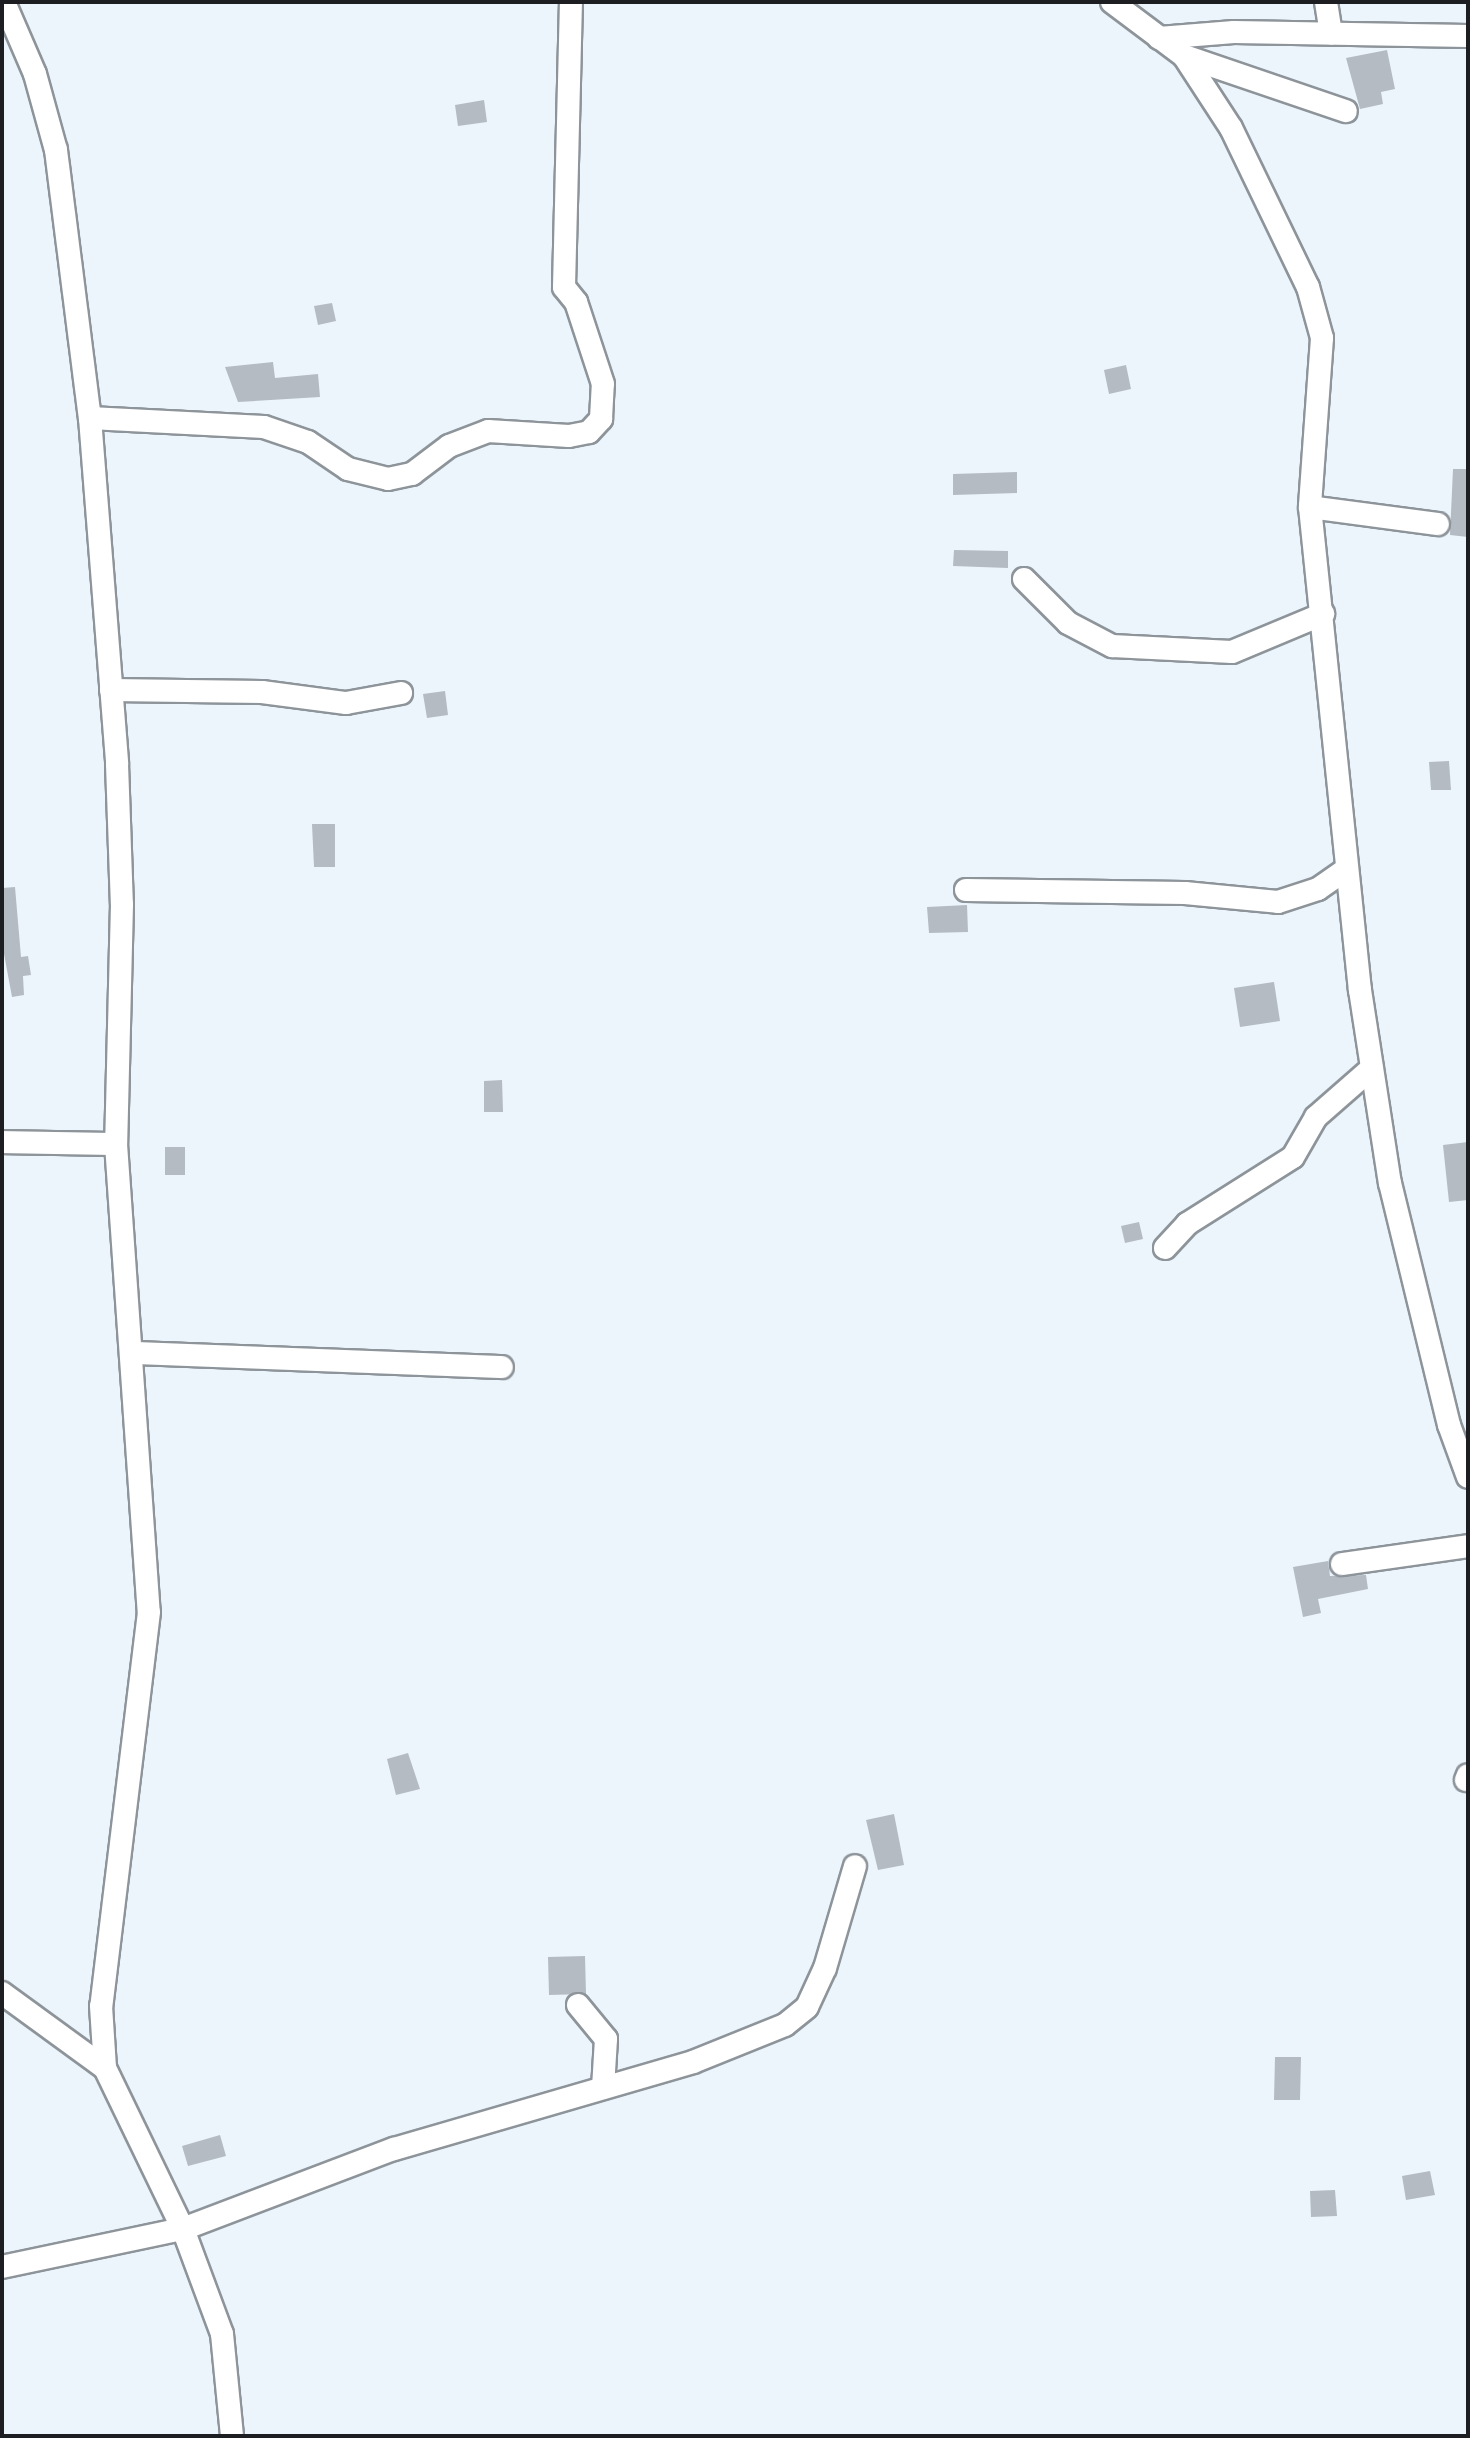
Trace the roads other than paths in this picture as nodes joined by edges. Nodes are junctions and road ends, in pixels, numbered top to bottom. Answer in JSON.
{"nodes":[{"id":1,"x":4,"y":2,"type":"edge"},
{"id":2,"x":571,"y":2,"type":"edge"},
{"id":3,"x":1112,"y":2,"type":"edge"},
{"id":4,"x":1326,"y":2,"type":"edge"},
{"id":5,"x":1331,"y":34,"type":"junction"},
{"id":6,"x":1468,"y":36,"type":"edge"},
{"id":7,"x":1159,"y":38,"type":"junction"},
{"id":8,"x":1184,"y":56,"type":"junction"},
{"id":9,"x":1346,"y":111,"type":"dead end"},
{"id":10,"x":90,"y":418,"type":"junction"},
{"id":11,"x":1310,"y":507,"type":"junction"},
{"id":12,"x":1438,"y":524,"type":"dead end"},
{"id":13,"x":1024,"y":579,"type":"dead end"},
{"id":14,"x":1323,"y":614,"type":"junction"},
{"id":15,"x":111,"y":690,"type":"junction"},
{"id":16,"x":401,"y":693,"type":"dead end"},
{"id":17,"x":1347,"y":869,"type":"junction"},
{"id":18,"x":966,"y":890,"type":"dead end"},
{"id":19,"x":1372,"y":1068,"type":"junction"},
{"id":20,"x":2,"y":1142,"type":"edge"},
{"id":21,"x":116,"y":1144,"type":"junction"},
{"id":22,"x":1165,"y":1248,"type":"dead end"},
{"id":23,"x":134,"y":1353,"type":"junction"},
{"id":24,"x":502,"y":1367,"type":"dead end"},
{"id":25,"x":1468,"y":1477,"type":"edge"},
{"id":26,"x":1468,"y":1546,"type":"edge"},
{"id":27,"x":1342,"y":1564,"type":"dead end"},
{"id":28,"x":855,"y":1866,"type":"dead end"},
{"id":29,"x":2,"y":1993,"type":"edge"},
{"id":30,"x":578,"y":2005,"type":"dead end"},
{"id":31,"x":105,"y":2068,"type":"junction"},
{"id":32,"x":603,"y":2088,"type":"junction"},
{"id":33,"x":183,"y":2229,"type":"junction"},
{"id":34,"x":2,"y":2267,"type":"edge"},
{"id":35,"x":232,"y":2436,"type":"edge"}],
"edges":[{"from":1,"to":10,"type":"street"},
{"from":2,"to":10,"type":"street"},
{"from":3,"to":7,"type":"street"},
{"from":4,"to":5,"type":"street"},
{"from":5,"to":6,"type":"street"},
{"from":5,"to":7,"type":"street"},
{"from":7,"to":8,"type":"street"},
{"from":8,"to":9,"type":"street"},
{"from":8,"to":11,"type":"street"},
{"from":10,"to":15,"type":"street"},
{"from":11,"to":12,"type":"street"},
{"from":11,"to":14,"type":"street"},
{"from":13,"to":14,"type":"street"},
{"from":14,"to":17,"type":"street"},
{"from":15,"to":16,"type":"street"},
{"from":15,"to":21,"type":"street"},
{"from":17,"to":18,"type":"street"},
{"from":17,"to":19,"type":"street"},
{"from":19,"to":22,"type":"street"},
{"from":19,"to":25,"type":"street"},
{"from":20,"to":21,"type":"street"},
{"from":21,"to":23,"type":"street"},
{"from":23,"to":24,"type":"street"},
{"from":23,"to":31,"type":"street"},
{"from":26,"to":27,"type":"street"},
{"from":28,"to":32,"type":"street"},
{"from":29,"to":31,"type":"street"},
{"from":30,"to":32,"type":"street"},
{"from":31,"to":33,"type":"street"},
{"from":32,"to":33,"type":"street"},
{"from":33,"to":34,"type":"street"},
{"from":33,"to":35,"type":"street"}]}
